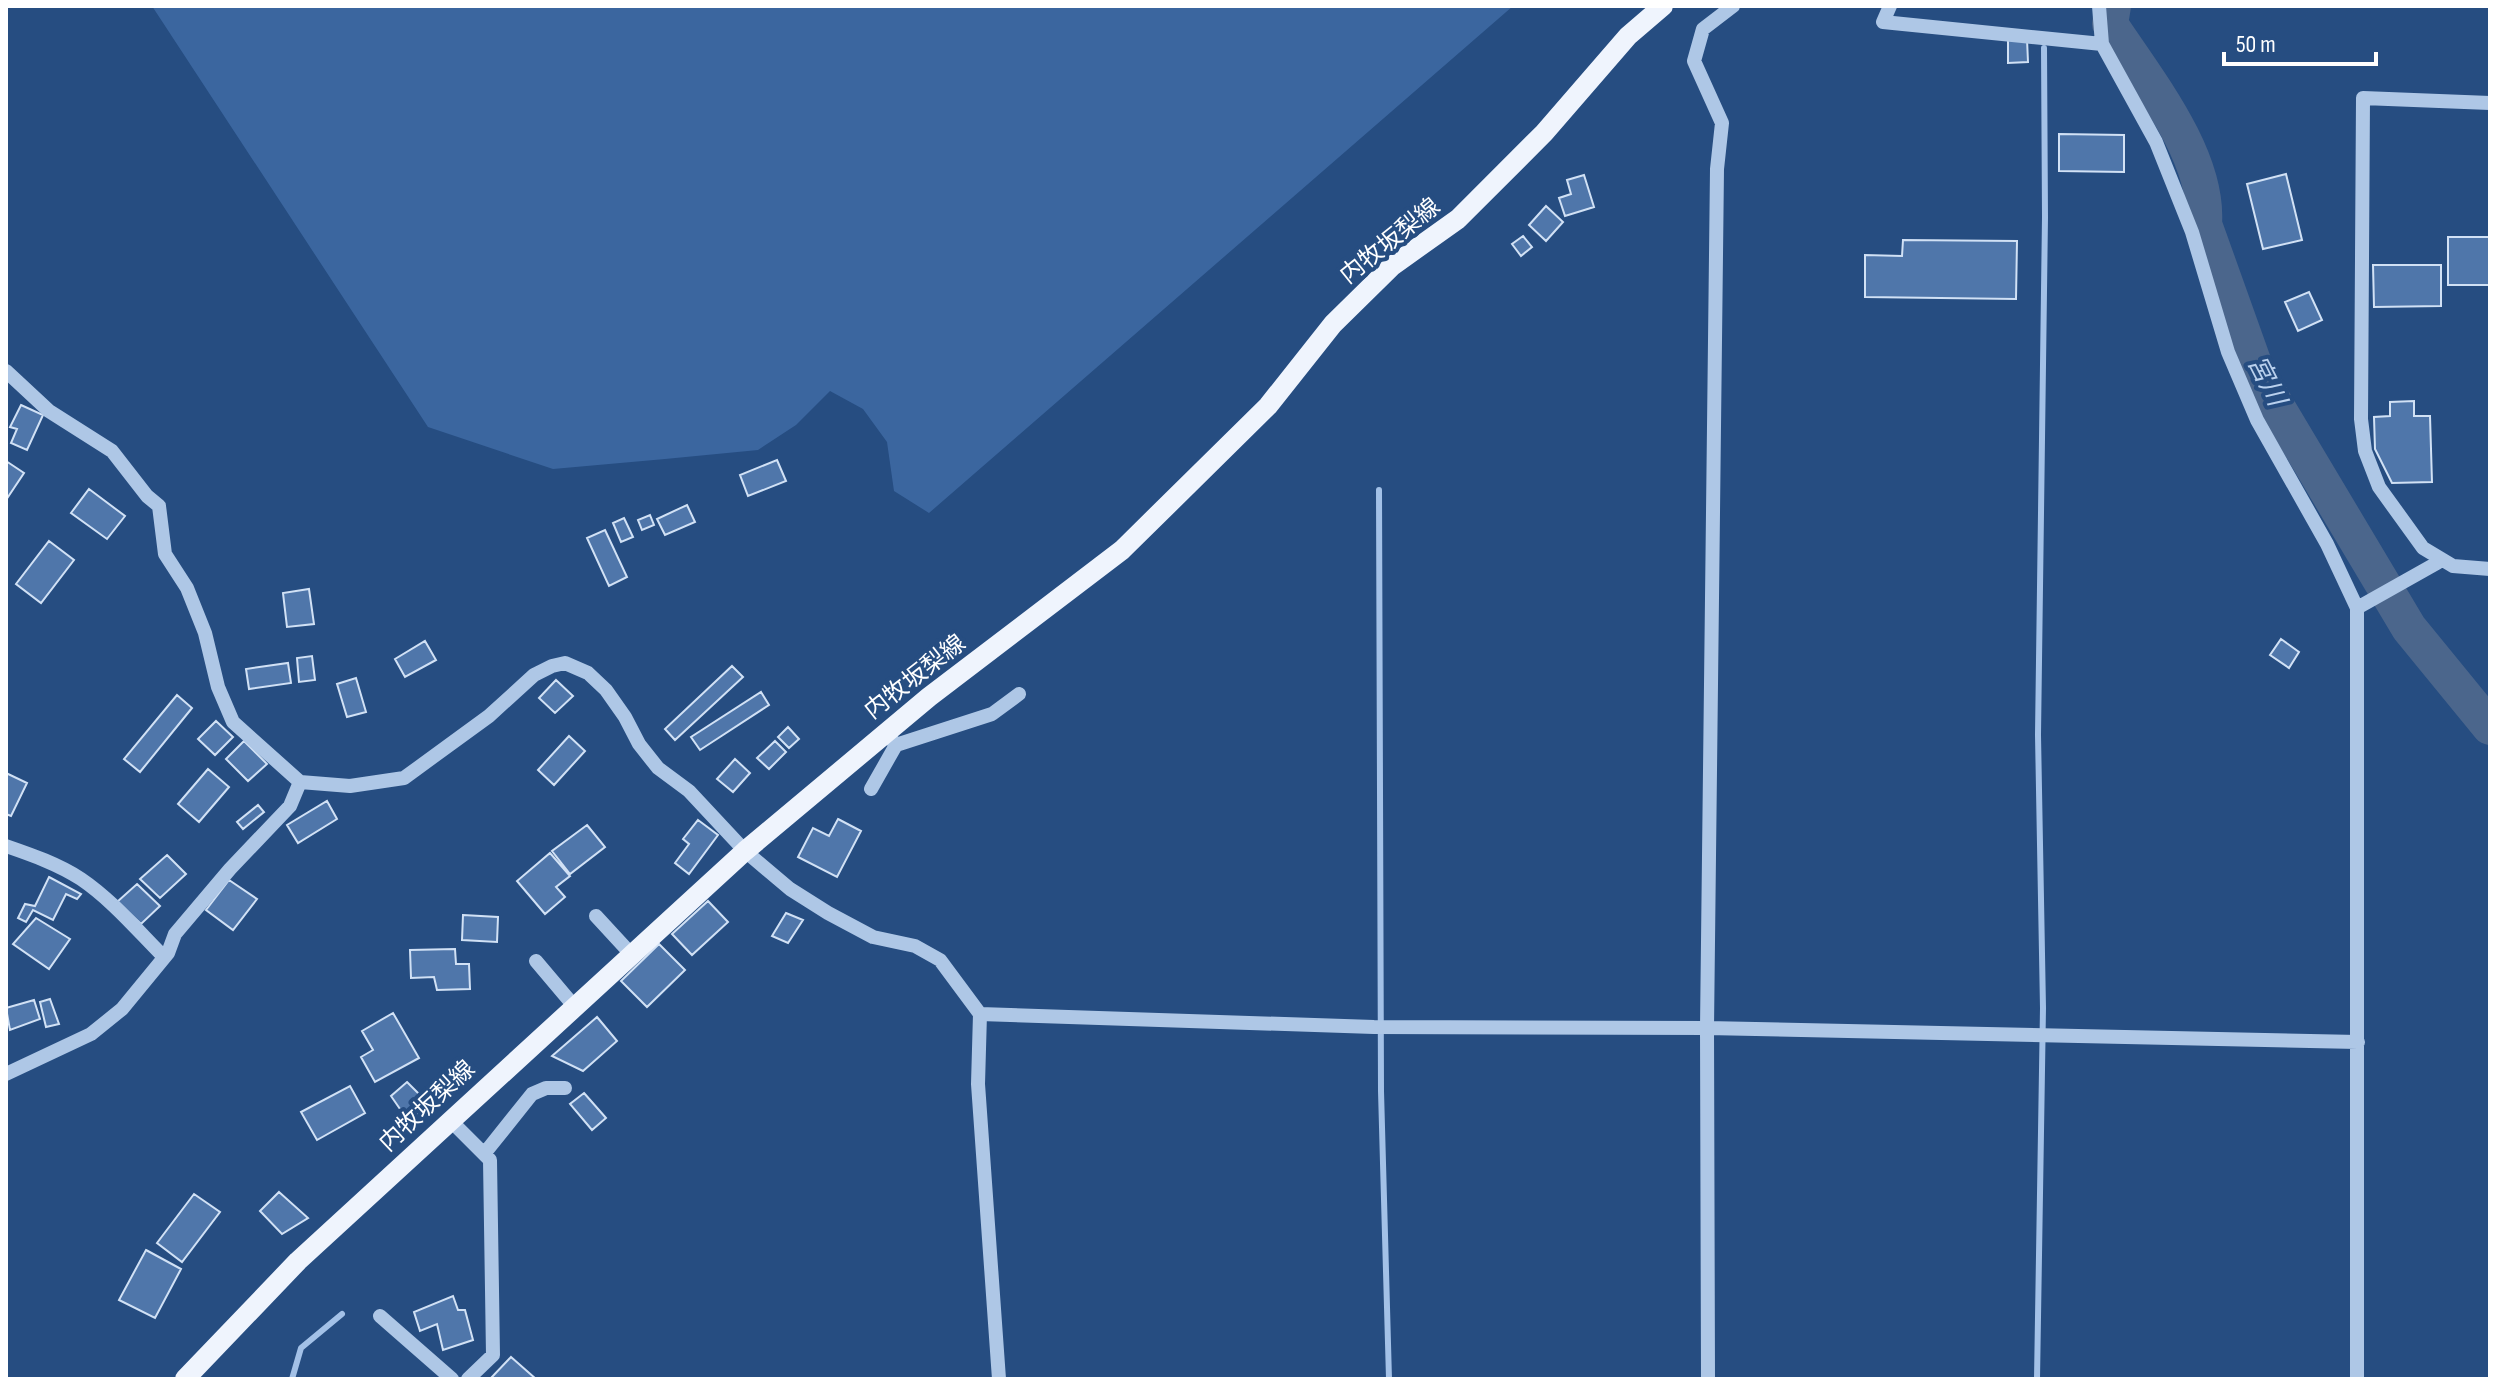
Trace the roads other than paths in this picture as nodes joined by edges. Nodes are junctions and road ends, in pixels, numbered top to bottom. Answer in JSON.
{"nodes":[{"id":1,"x":1663,"y":6,"type":"edge"},
{"id":2,"x":1733,"y":6,"type":"edge"},
{"id":3,"x":1890,"y":6,"type":"edge"},
{"id":4,"x":2099,"y":6,"type":"edge"},
{"id":5,"x":2102,"y":44,"type":"junction"},
{"id":6,"x":2490,"y":103,"type":"edge"},
{"id":7,"x":6,"y":371,"type":"edge"},
{"id":8,"x":2439,"y":561,"type":"junction"},
{"id":9,"x":2490,"y":569,"type":"edge"},
{"id":10,"x":2360,"y":607,"type":"junction"},
{"id":11,"x":1019,"y":694,"type":"dead end"},
{"id":12,"x":891,"y":739,"type":"junction"},
{"id":13,"x":300,"y":782,"type":"junction"},
{"id":14,"x":871,"y":789,"type":"dead end"},
{"id":15,"x":6,"y":846,"type":"edge"},
{"id":16,"x":745,"y":851,"type":"junction"},
{"id":17,"x":596,"y":916,"type":"dead end"},
{"id":18,"x":631,"y":954,"type":"junction"},
{"id":19,"x":164,"y":957,"type":"junction"},
{"id":20,"x":536,"y":961,"type":"dead end"},
{"id":21,"x":574,"y":1006,"type":"junction"},
{"id":22,"x":980,"y":1014,"type":"junction"},
{"id":23,"x":1707,"y":1028,"type":"junction"},
{"id":24,"x":2358,"y":1042,"type":"junction"},
{"id":25,"x":6,"y":1074,"type":"edge"},
{"id":26,"x":565,"y":1088,"type":"dead end"},
{"id":27,"x":450,"y":1120,"type":"junction"},
{"id":28,"x":484,"y":1154,"type":"junction"},
{"id":29,"x":380,"y":1316,"type":"dead end"},
{"id":30,"x":185,"y":1379,"type":"edge"},
{"id":31,"x":452,"y":1379,"type":"edge"},
{"id":32,"x":468,"y":1379,"type":"edge"},
{"id":33,"x":999,"y":1379,"type":"edge"},
{"id":34,"x":1708,"y":1379,"type":"edge"},
{"id":35,"x":2357,"y":1379,"type":"edge"}],
"edges":[{"from":1,"to":12,"type":"main road","name":"内牧坂梨線"},
{"from":2,"to":23,"type":"street"},
{"from":3,"to":5,"type":"street"},
{"from":4,"to":5,"type":"street"},
{"from":5,"to":10,"type":"street"},
{"from":6,"to":8,"type":"street"},
{"from":7,"to":13,"type":"street"},
{"from":8,"to":9,"type":"street"},
{"from":8,"to":10,"type":"street"},
{"from":10,"to":24,"type":"street"},
{"from":11,"to":12,"type":"street"},
{"from":12,"to":14,"type":"street"},
{"from":12,"to":16,"type":"main road","name":"内牧坂梨線"},
{"from":13,"to":16,"type":"street"},
{"from":13,"to":19,"type":"street"},
{"from":15,"to":19,"type":"street"},
{"from":16,"to":18,"type":"main road","name":"内牧坂梨線"},
{"from":16,"to":22,"type":"street"},
{"from":17,"to":18,"type":"street"},
{"from":18,"to":21,"type":"main road","name":"内牧坂梨線"},
{"from":19,"to":25,"type":"street"},
{"from":20,"to":21,"type":"street"},
{"from":21,"to":27,"type":"main road","name":"内牧坂梨線"},
{"from":22,"to":23,"type":"street"},
{"from":22,"to":33,"type":"street"},
{"from":23,"to":24,"type":"street"},
{"from":23,"to":34,"type":"street"},
{"from":24,"to":35,"type":"street"},
{"from":26,"to":28,"type":"street"},
{"from":27,"to":28,"type":"street"},
{"from":27,"to":30,"type":"main road","name":"内牧坂梨線"},
{"from":28,"to":32,"type":"street"},
{"from":29,"to":31,"type":"street"}]}
